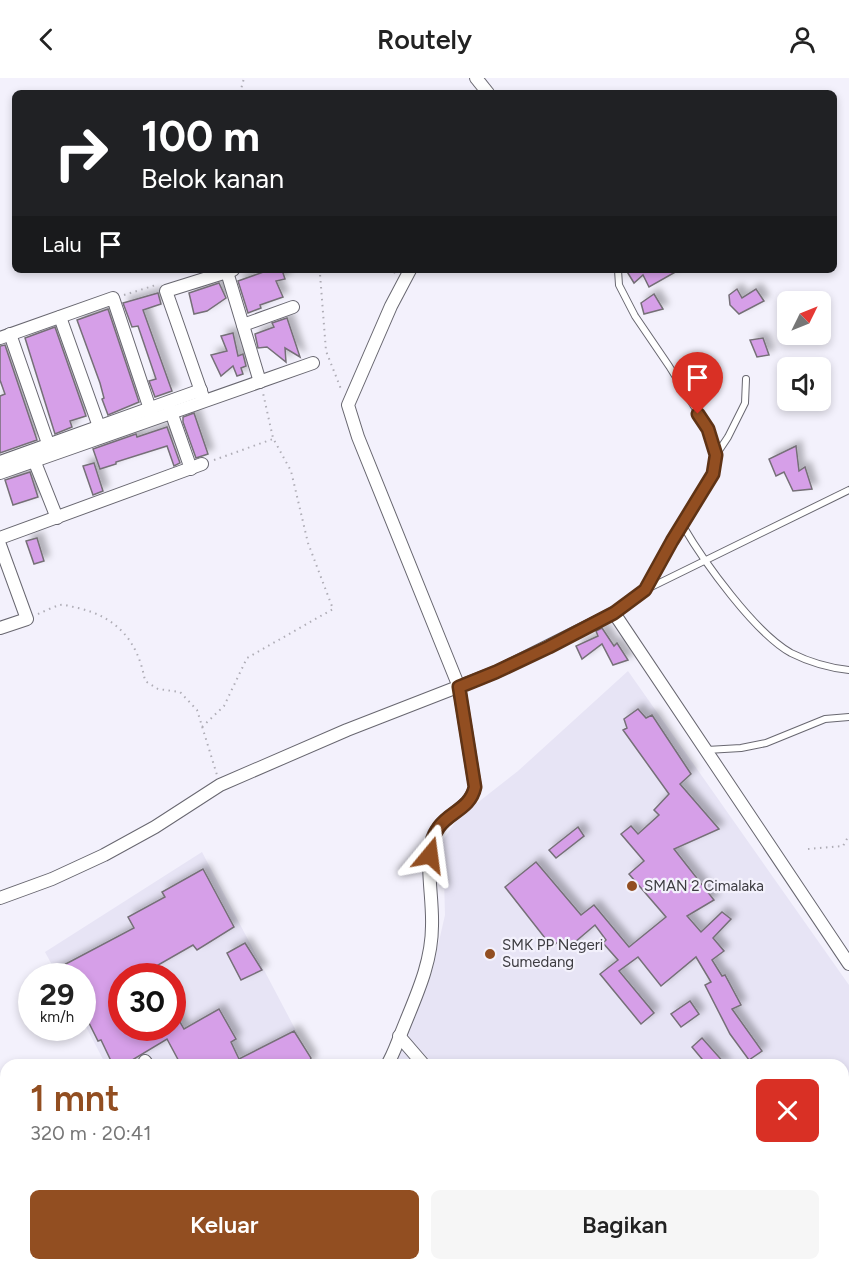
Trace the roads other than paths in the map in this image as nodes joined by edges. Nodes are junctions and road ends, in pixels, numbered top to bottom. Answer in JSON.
{"nodes":[{"id":1,"x":476,"y":78,"type":"edge"},
{"id":2,"x":486,"y":90,"type":"edge"},
{"id":3,"x":224,"y":273,"type":"edge"},
{"id":4,"x":230,"y":273,"type":"edge"},
{"id":5,"x":408,"y":273,"type":"edge"},
{"id":6,"x":618,"y":273,"type":"edge"},
{"id":7,"x":293,"y":307,"type":"dead end"},
{"id":8,"x":60,"y":317,"type":"junction"},
{"id":9,"x":243,"y":325,"type":"junction"},
{"id":10,"x":5,"y":336,"type":"edge"},
{"id":11,"x":312,"y":363,"type":"dead end"},
{"id":12,"x":746,"y":379,"type":"dead end"},
{"id":13,"x":260,"y":382,"type":"junction"},
{"id":14,"x":203,"y":396,"type":"junction"},
{"id":15,"x":172,"y":404,"type":"junction"},
{"id":16,"x":151,"y":413,"type":"junction"},
{"id":17,"x":100,"y":432,"type":"junction"},
{"id":18,"x":50,"y":449,"type":"junction"},
{"id":19,"x":716,"y":455,"type":"junction"},
{"id":20,"x":33,"y":456,"type":"junction"},
{"id":21,"x":0,"y":462,"type":"edge"},
{"id":22,"x":0,"y":473,"type":"edge"},
{"id":23,"x":849,"y":490,"type":"edge"},
{"id":24,"x":57,"y":518,"type":"junction"},
{"id":25,"x":683,"y":526,"type":"junction"},
{"id":26,"x":0,"y":538,"type":"edge"},
{"id":27,"x":0,"y":545,"type":"edge"},
{"id":28,"x":705,"y":560,"type":"junction"},
{"id":29,"x":645,"y":590,"type":"junction"},
{"id":30,"x":614,"y":613,"type":"junction"},
{"id":31,"x":0,"y":628,"type":"edge"},
{"id":32,"x":849,"y":670,"type":"edge"},
{"id":33,"x":459,"y":687,"type":"junction"},
{"id":34,"x":849,"y":717,"type":"edge"},
{"id":35,"x":707,"y":750,"type":"junction"},
{"id":36,"x":0,"y":898,"type":"edge"},
{"id":37,"x":849,"y":964,"type":"edge"},
{"id":38,"x":399,"y":1036,"type":"junction"},
{"id":39,"x":391,"y":1059,"type":"edge"},
{"id":40,"x":419,"y":1059,"type":"edge"}],
"edges":[{"from":1,"to":2,"type":"street"},
{"from":3,"to":14,"type":"street"},
{"from":4,"to":9,"type":"street"},
{"from":5,"to":33,"type":"street"},
{"from":6,"to":19,"type":"lane"},
{"from":7,"to":9,"type":"street"},
{"from":8,"to":10,"type":"street"},
{"from":8,"to":16,"type":"street"},
{"from":8,"to":17,"type":"street"},
{"from":9,"to":13,"type":"street"},
{"from":10,"to":18,"type":"street"},
{"from":11,"to":13,"type":"street"},
{"from":12,"to":19,"type":"lane"},
{"from":13,"to":14,"type":"street"},
{"from":14,"to":15,"type":"street"},
{"from":15,"to":16,"type":"street"},
{"from":15,"to":24,"type":"street"},
{"from":16,"to":17,"type":"street"},
{"from":17,"to":18,"type":"street"},
{"from":18,"to":20,"type":"street"},
{"from":19,"to":25,"type":"lane"},
{"from":20,"to":21,"type":"street"},
{"from":20,"to":22,"type":"street"},
{"from":20,"to":24,"type":"street"},
{"from":23,"to":28,"type":"lane"},
{"from":24,"to":26,"type":"street"},
{"from":25,"to":28,"type":"lane"},
{"from":25,"to":29,"type":"lane"},
{"from":27,"to":31,"type":"street"},
{"from":28,"to":29,"type":"lane"},
{"from":28,"to":32,"type":"lane"},
{"from":29,"to":30,"type":"lane"},
{"from":30,"to":33,"type":"street"},
{"from":30,"to":35,"type":"street"},
{"from":33,"to":36,"type":"street"},
{"from":33,"to":38,"type":"street"},
{"from":34,"to":35,"type":"lane"},
{"from":35,"to":37,"type":"street"},
{"from":38,"to":39,"type":"street"},
{"from":38,"to":40,"type":"street"}]}
